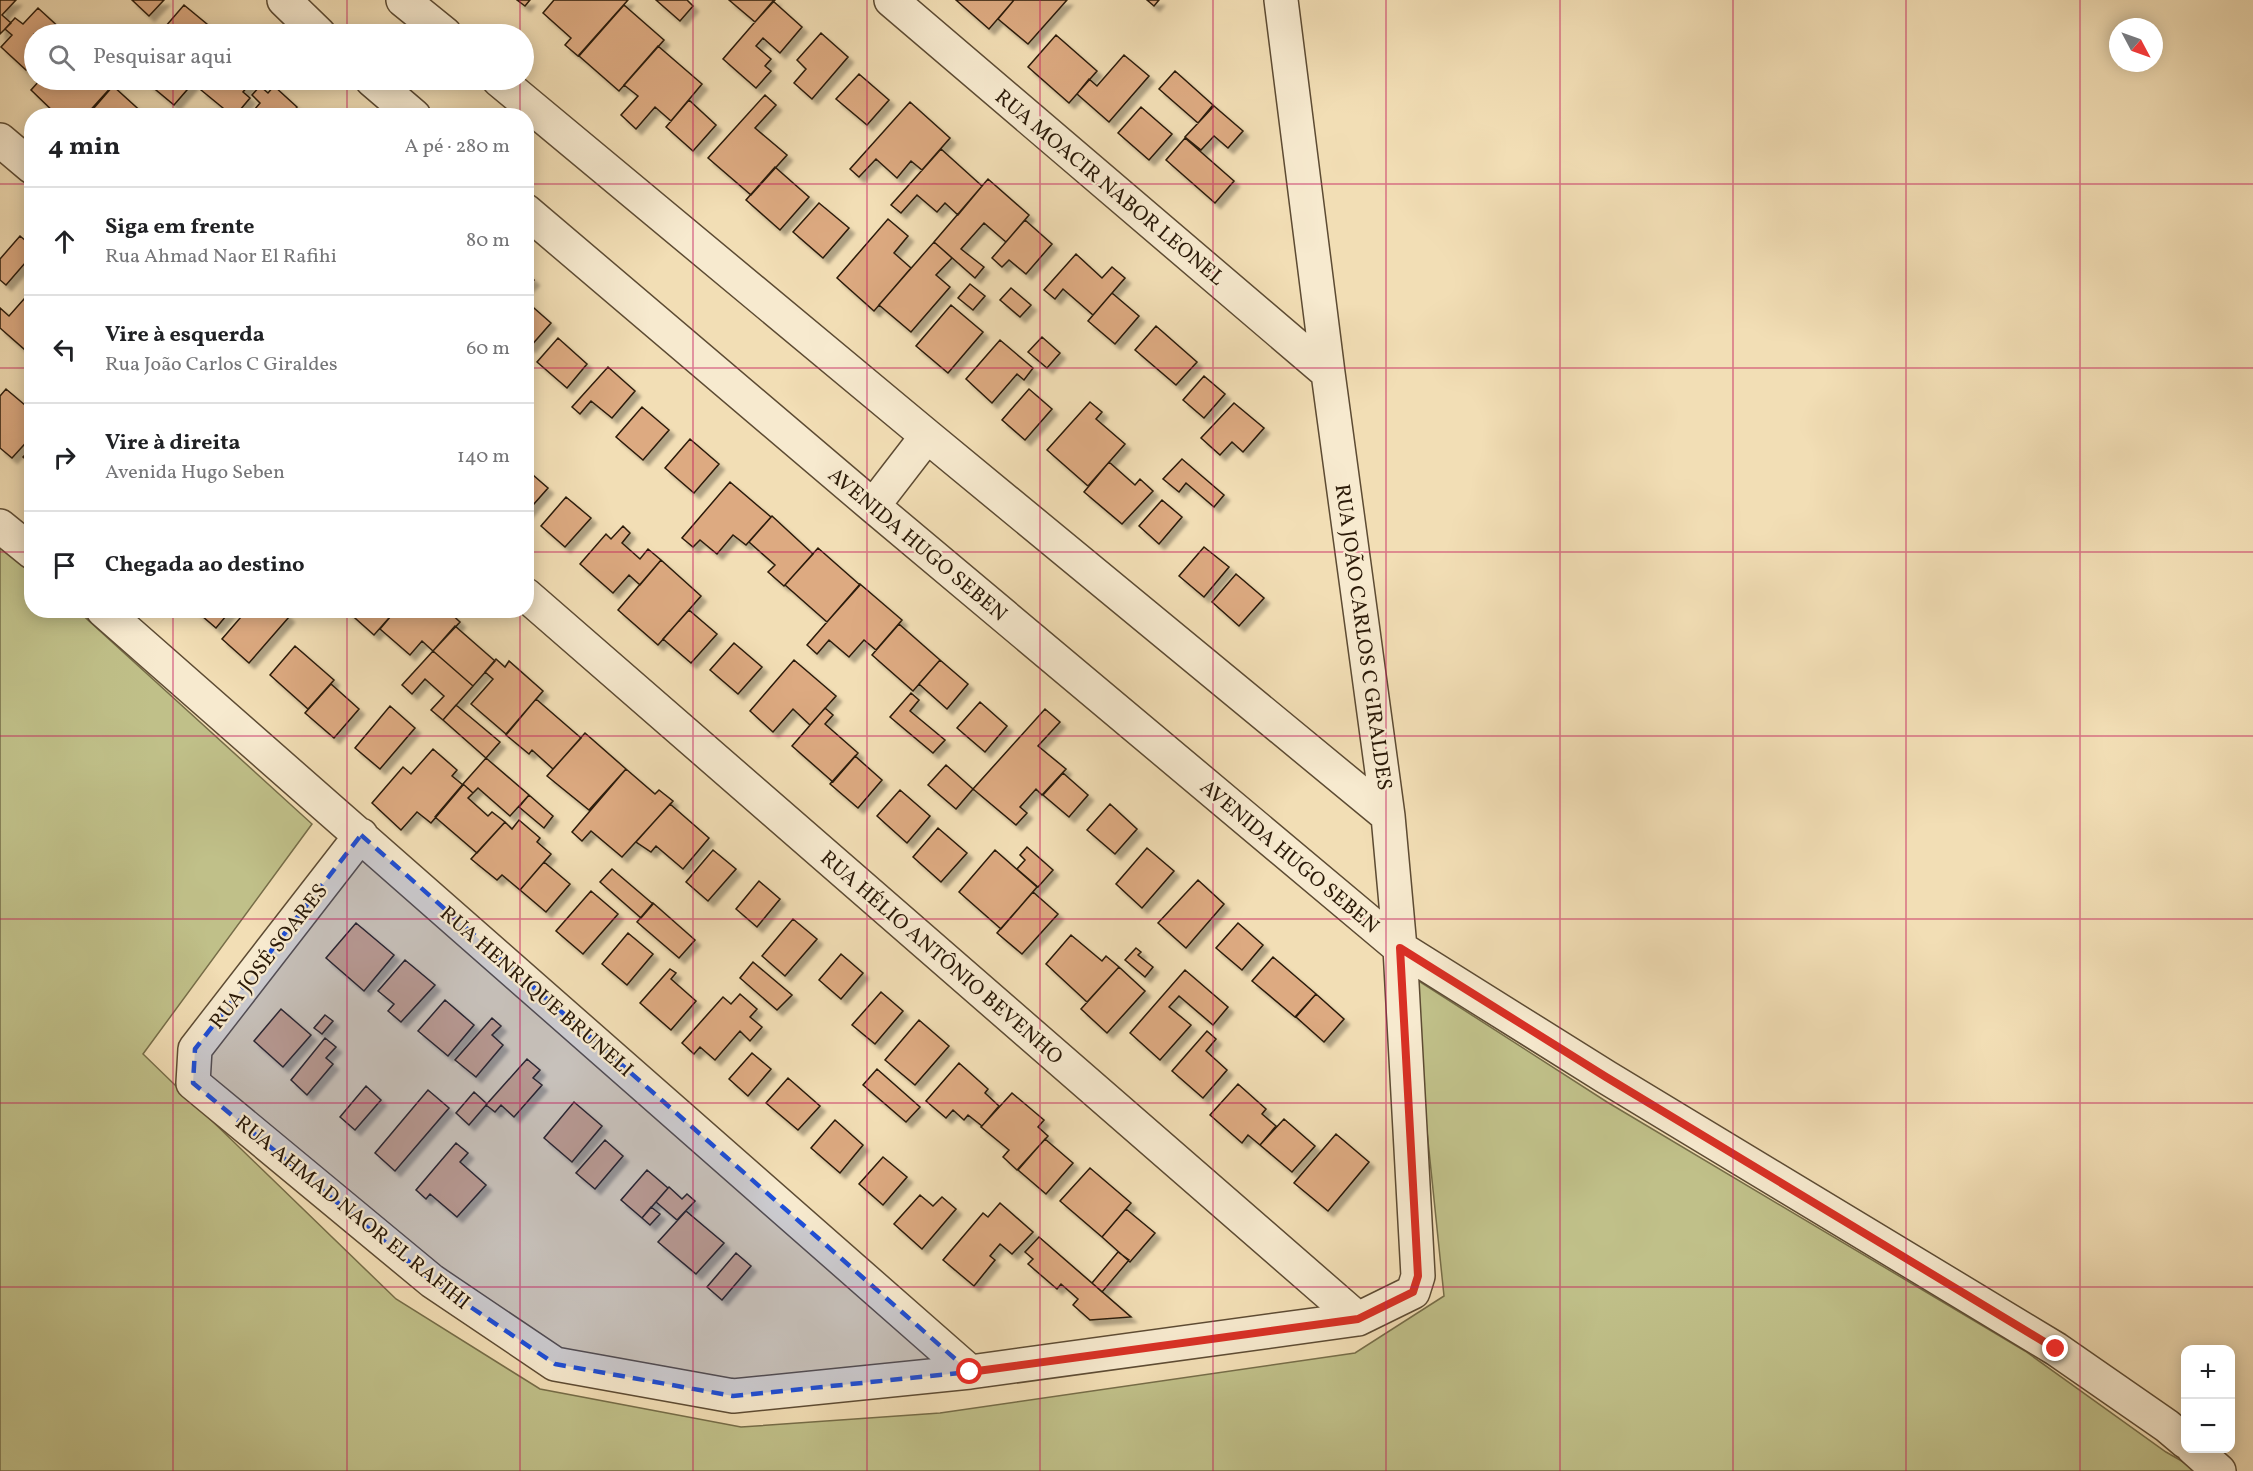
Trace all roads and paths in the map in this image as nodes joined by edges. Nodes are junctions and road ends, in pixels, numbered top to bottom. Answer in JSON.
{"nodes":[{"id":1,"x":284,"y":0,"type":"edge"},
{"id":2,"x":403,"y":0,"type":"edge"},
{"id":3,"x":891,"y":0,"type":"edge"},
{"id":4,"x":1281,"y":0,"type":"edge"},
{"id":5,"x":309,"y":24,"type":"edge"},
{"id":6,"x":433,"y":24,"type":"edge"},
{"id":7,"x":384,"y":90,"type":"edge"},
{"id":8,"x":511,"y":90,"type":"edge"},
{"id":9,"x":405,"y":108,"type":"edge"},
{"id":10,"x":533,"y":108,"type":"edge"},
{"id":11,"x":534,"y":109,"type":"edge"},
{"id":12,"x":0,"y":140,"type":"edge"},
{"id":13,"x":24,"y":160,"type":"edge"},
{"id":14,"x":534,"y":218,"type":"edge"},
{"id":15,"x":1328,"y":373,"type":"junction"},
{"id":16,"x":927,"y":436,"type":"junction"},
{"id":17,"x":873,"y":506,"type":"junction"},
{"id":18,"x":0,"y":526,"type":"edge"},
{"id":19,"x":24,"y":546,"type":"edge"},
{"id":20,"x":534,"y":602,"type":"edge"},
{"id":21,"x":120,"y":618,"type":"edge"},
{"id":22,"x":1388,"y":816,"type":"junction"},
{"id":23,"x":361,"y":835,"type":"junction"},
{"id":24,"x":1400,"y":948,"type":"junction"},
{"id":25,"x":193,"y":1083,"type":"joint"},
{"id":26,"x":1418,"y":1276,"type":"joint"},
{"id":27,"x":1358,"y":1319,"type":"junction"},
{"id":28,"x":970,"y":1372,"type":"junction"},
{"id":29,"x":2181,"y":1438,"type":"edge"},
{"id":30,"x":2198,"y":1453,"type":"edge"},
{"id":31,"x":2219,"y":1471,"type":"edge"}],
"edges":[{"from":1,"to":5,"type":"street"},
{"from":2,"to":6,"type":"street"},
{"from":3,"to":15,"type":"street","name":"RUA MOACIR NABOR LEONEL"},
{"from":4,"to":15,"type":"street","name":"RUA JOÃO CARLOS C GIRALDES"},
{"from":7,"to":9,"type":"street"},
{"from":8,"to":10,"type":"street"},
{"from":11,"to":16,"type":"street"},
{"from":12,"to":13,"type":"street"},
{"from":14,"to":17,"type":"street","name":"AVENIDA HUGO SEBEN"},
{"from":15,"to":22,"type":"street","name":"RUA JOÃO CARLOS C GIRALDES"},
{"from":16,"to":17,"type":"street"},
{"from":16,"to":22,"type":"street"},
{"from":17,"to":24,"type":"street","name":"AVENIDA HUGO SEBEN"},
{"from":18,"to":19,"type":"street"},
{"from":20,"to":27,"type":"street","name":"RUA HÉLIO ANTÔNIO BEVENHO"},
{"from":21,"to":23,"type":"street","name":"RUA HENRIQUE BRUNELI"},
{"from":22,"to":24,"type":"street","name":"RUA JOÃO CARLOS C GIRALDES"},
{"from":23,"to":25,"type":"street","name":"RUA JOSÉ SOARES"},
{"from":23,"to":28,"type":"street","name":"RUA HENRIQUE BRUNELI"},
{"from":24,"to":26,"type":"street","name":"RUA JOÃO CARLOS C GIRALDES"},
{"from":24,"to":29,"type":"street","name":"AVENIDA HUGO SEBEN"},
{"from":25,"to":28,"type":"street","name":"RUA AHMAD NAOR EL RAFIHI"},
{"from":26,"to":27,"type":"street","name":"RUA AHMAD NAOR EL RAFIHI"},
{"from":27,"to":28,"type":"street","name":"RUA AHMAD NAOR EL RAFIHI"},
{"from":30,"to":31,"type":"street"}]}
